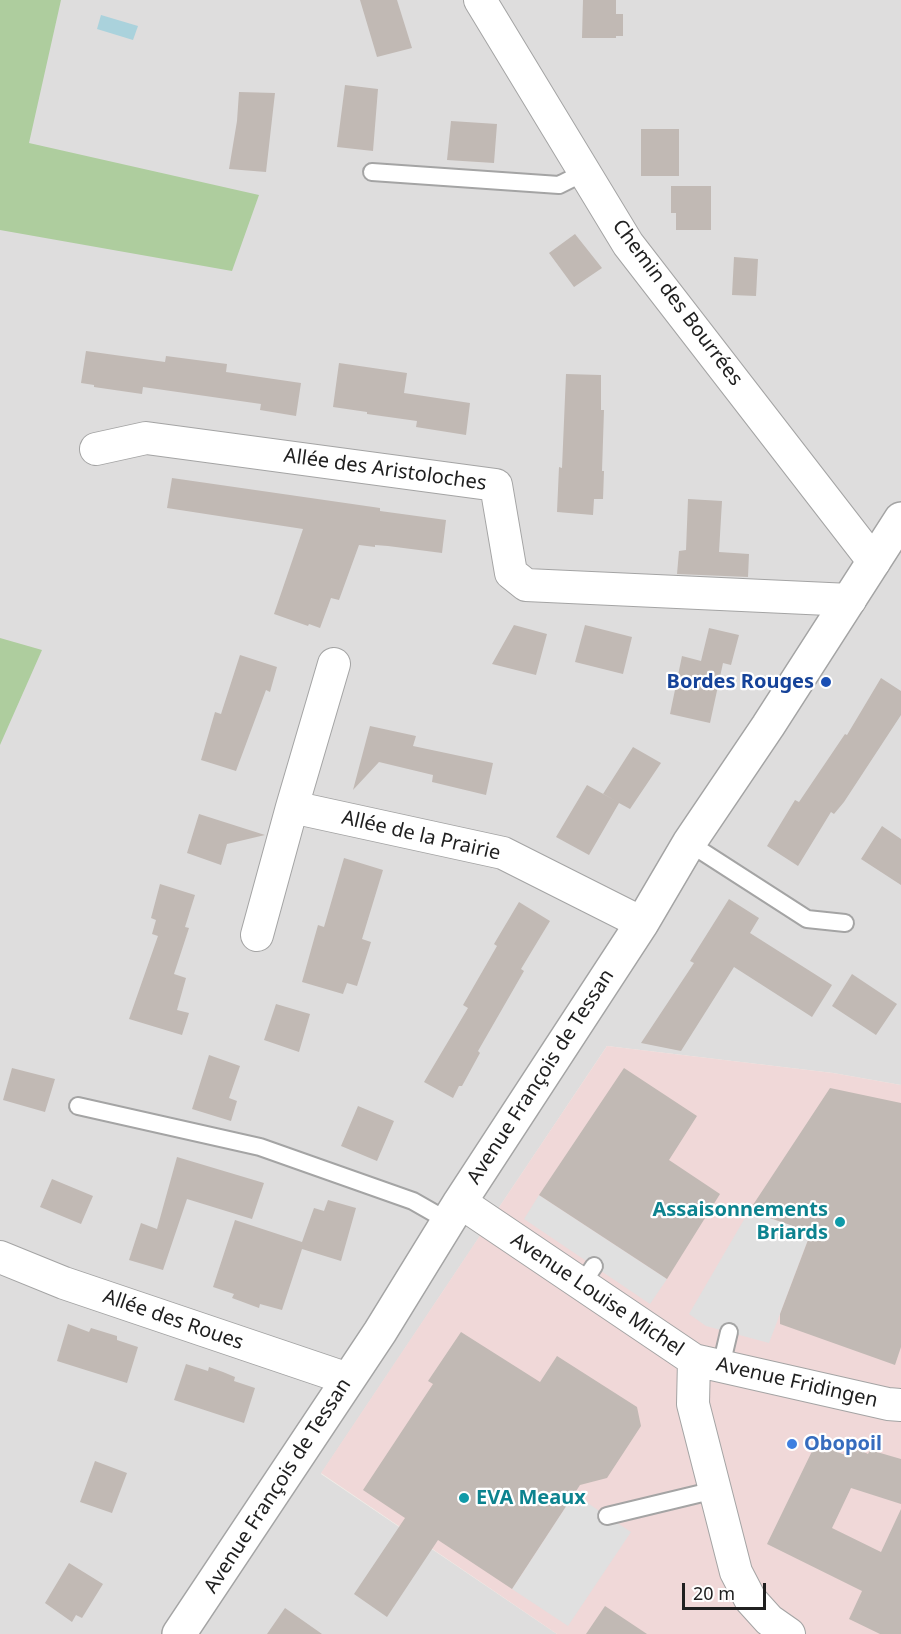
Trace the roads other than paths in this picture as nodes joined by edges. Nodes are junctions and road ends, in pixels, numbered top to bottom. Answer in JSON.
{"nodes":[{"id":1,"x":480,"y":0,"type":"edge"},
{"id":2,"x":372,"y":172,"type":"dead end"},
{"id":3,"x":585,"y":172,"type":"junction"},
{"id":4,"x":96,"y":450,"type":"dead end"},
{"id":5,"x":901,"y":519,"type":"edge"},
{"id":6,"x":874,"y":562,"type":"junction"},
{"id":7,"x":850,"y":600,"type":"junction"},
{"id":8,"x":334,"y":664,"type":"dead end"},
{"id":9,"x":292,"y":807,"type":"junction"},
{"id":10,"x":689,"y":843,"type":"junction"},
{"id":11,"x":642,"y":923,"type":"junction"},
{"id":12,"x":845,"y":923,"type":"dead end"},
{"id":13,"x":257,"y":934,"type":"dead end"},
{"id":14,"x":78,"y":1106,"type":"dead end"},
{"id":15,"x":454,"y":1212,"type":"junction"},
{"id":16,"x":0,"y":1257,"type":"edge"},
{"id":17,"x":729,"y":1332,"type":"dead end"},
{"id":18,"x":707,"y":1363,"type":"junction"},
{"id":19,"x":348,"y":1379,"type":"junction"},
{"id":20,"x":901,"y":1405,"type":"edge"},
{"id":21,"x":715,"y":1490,"type":"junction"},
{"id":22,"x":607,"y":1516,"type":"dead end"},
{"id":23,"x":179,"y":1634,"type":"edge"},
{"id":24,"x":789,"y":1634,"type":"edge"}],
"edges":[{"from":1,"to":3,"type":"street","name":"Chemin des Bourrées"},
{"from":2,"to":3,"type":"lane"},
{"from":3,"to":6,"type":"street","name":"Chemin des Bourrées"},
{"from":4,"to":7,"type":"street","name":"Allée des Aristoloches"},
{"from":5,"to":6,"type":"street","name":"Avenue François de Tessan"},
{"from":6,"to":7,"type":"street","name":"Avenue François de Tessan"},
{"from":7,"to":10,"type":"street","name":"Avenue François de Tessan"},
{"from":8,"to":9,"type":"street"},
{"from":9,"to":11,"type":"street","name":"Allée de la Prairie"},
{"from":9,"to":13,"type":"street"},
{"from":10,"to":11,"type":"street","name":"Avenue François de Tessan"},
{"from":10,"to":12,"type":"lane"},
{"from":11,"to":15,"type":"street","name":"Avenue François de Tessan"},
{"from":14,"to":15,"type":"lane"},
{"from":15,"to":18,"type":"street","name":"Avenue Louise Michel"},
{"from":15,"to":19,"type":"street","name":"Avenue François de Tessan"},
{"from":16,"to":19,"type":"street","name":"Allée des Roues"},
{"from":17,"to":18,"type":"lane"},
{"from":18,"to":20,"type":"street","name":"Avenue Fridingen"},
{"from":18,"to":21,"type":"street","name":"Avenue Louise Michel"},
{"from":19,"to":23,"type":"street","name":"Avenue François de Tessan"},
{"from":21,"to":22,"type":"lane"},
{"from":21,"to":24,"type":"street","name":"Avenue Louise Michel"}]}
